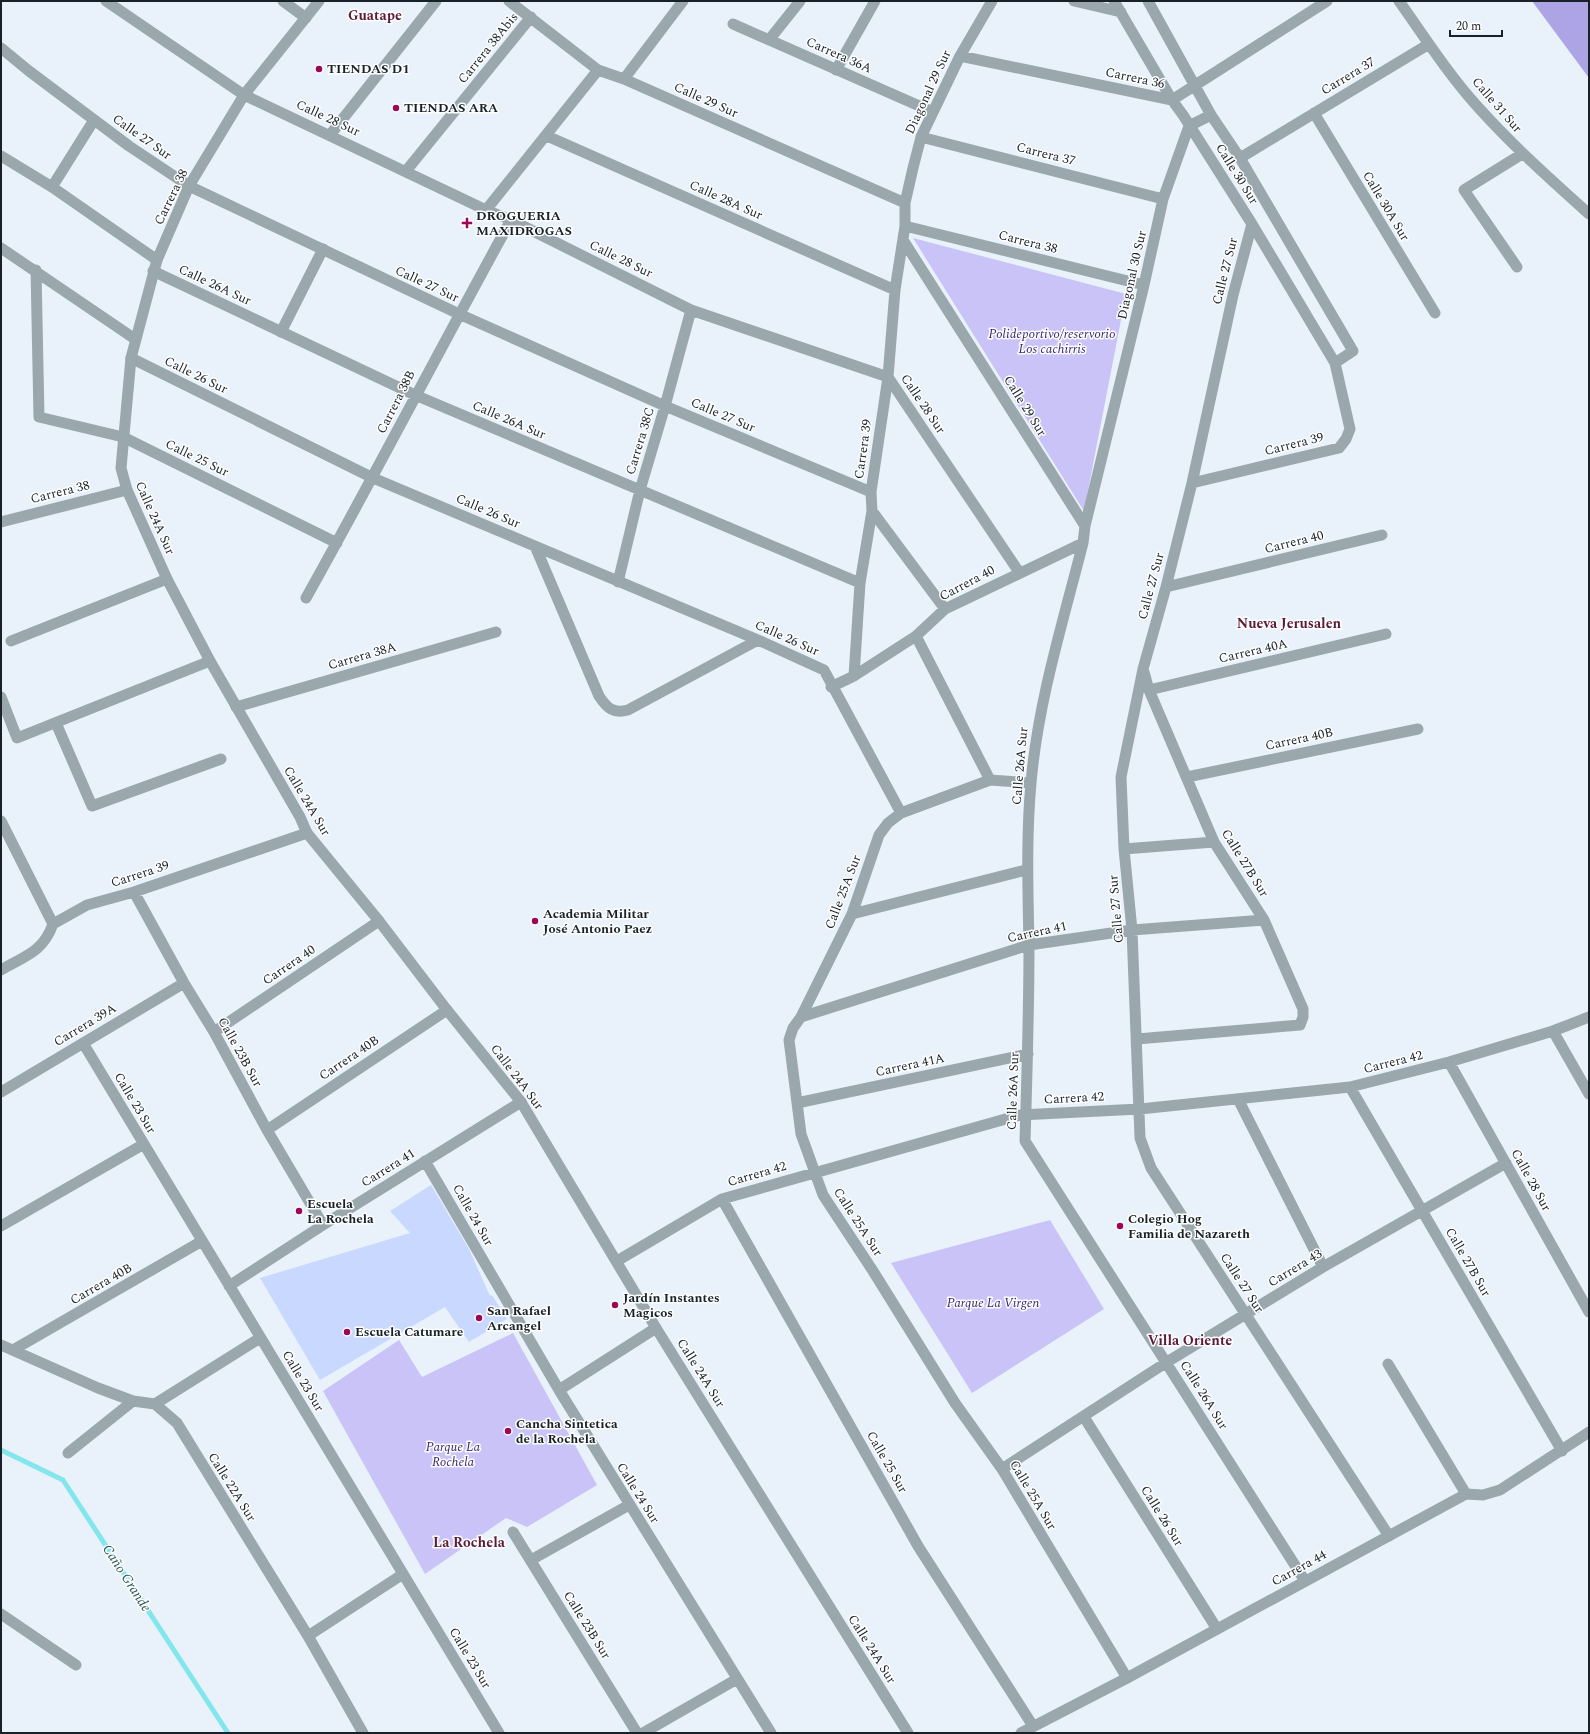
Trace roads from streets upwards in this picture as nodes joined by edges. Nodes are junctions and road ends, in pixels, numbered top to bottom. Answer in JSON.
{"nodes":[{"id":1,"x":106,"y":1,"type":"edge"},
{"id":2,"x":283,"y":1,"type":"edge"},
{"id":3,"x":319,"y":1,"type":"edge"},
{"id":4,"x":436,"y":1,"type":"edge"},
{"id":5,"x":509,"y":1,"type":"edge"},
{"id":6,"x":683,"y":1,"type":"edge"},
{"id":7,"x":800,"y":1,"type":"edge"},
{"id":8,"x":875,"y":1,"type":"edge"},
{"id":9,"x":992,"y":1,"type":"edge"},
{"id":10,"x":1074,"y":1,"type":"edge"},
{"id":11,"x":1114,"y":1,"type":"edge"},
{"id":12,"x":1326,"y":1,"type":"edge"},
{"id":13,"x":1399,"y":1,"type":"edge"},
{"id":14,"x":1151,"y":2,"type":"edge"},
{"id":15,"x":1121,"y":12,"type":"junction"},
{"id":16,"x":531,"y":17,"type":"junction"},
{"id":17,"x":306,"y":18,"type":"junction"},
{"id":18,"x":732,"y":24,"type":"dead end"},
{"id":19,"x":769,"y":40,"type":"junction"},
{"id":20,"x":1429,"y":44,"type":"junction"},
{"id":21,"x":1,"y":48,"type":"edge"},
{"id":22,"x":960,"y":56,"type":"junction"},
{"id":23,"x":598,"y":70,"type":"junction"},
{"id":24,"x":836,"y":70,"type":"junction"},
{"id":25,"x":624,"y":79,"type":"junction"},
{"id":26,"x":1194,"y":85,"type":"junction"},
{"id":27,"x":244,"y":95,"type":"junction"},
{"id":28,"x":1172,"y":100,"type":"junction"},
{"id":29,"x":933,"y":112,"type":"junction"},
{"id":30,"x":1314,"y":113,"type":"junction"},
{"id":31,"x":1211,"y":115,"type":"junction"},
{"id":32,"x":94,"y":120,"type":"junction"},
{"id":33,"x":1189,"y":126,"type":"junction"},
{"id":34,"x":330,"y":135,"type":"junction"},
{"id":35,"x":546,"y":136,"type":"junction"},
{"id":36,"x":921,"y":137,"type":"junction"},
{"id":37,"x":1522,"y":154,"type":"junction"},
{"id":38,"x":1,"y":156,"type":"edge"},
{"id":39,"x":1240,"y":158,"type":"junction"},
{"id":40,"x":406,"y":171,"type":"junction"},
{"id":41,"x":189,"y":186,"type":"junction"},
{"id":42,"x":52,"y":187,"type":"junction"},
{"id":43,"x":1163,"y":199,"type":"junction"},
{"id":44,"x":905,"y":203,"type":"junction"},
{"id":45,"x":486,"y":210,"type":"junction"},
{"id":46,"x":1589,"y":214,"type":"edge"},
{"id":47,"x":511,"y":220,"type":"junction"},
{"id":48,"x":1252,"y":224,"type":"junction"},
{"id":49,"x":905,"y":226,"type":"junction"},
{"id":50,"x":903,"y":240,"type":"junction"},
{"id":51,"x":1,"y":248,"type":"edge"},
{"id":52,"x":323,"y":249,"type":"junction"},
{"id":53,"x":157,"y":260,"type":"junction"},
{"id":54,"x":1517,"y":267,"type":"dead end"},
{"id":55,"x":36,"y":270,"type":"junction"},
{"id":56,"x":153,"y":271,"type":"junction"},
{"id":57,"x":1144,"y":285,"type":"junction"},
{"id":58,"x":895,"y":290,"type":"junction"},
{"id":59,"x":691,"y":310,"type":"junction"},
{"id":60,"x":1435,"y":313,"type":"dead end"},
{"id":61,"x":459,"y":314,"type":"junction"},
{"id":62,"x":281,"y":332,"type":"junction"},
{"id":63,"x":135,"y":339,"type":"junction"},
{"id":64,"x":131,"y":358,"type":"junction"},
{"id":65,"x":1335,"y":363,"type":"junction"},
{"id":66,"x":888,"y":377,"type":"junction"},
{"id":67,"x":415,"y":395,"type":"junction"},
{"id":68,"x":665,"y":406,"type":"junction"},
{"id":69,"x":123,"y":437,"type":"junction"},
{"id":70,"x":373,"y":478,"type":"junction"},
{"id":71,"x":1192,"y":484,"type":"junction"},
{"id":72,"x":127,"y":490,"type":"junction"},
{"id":73,"x":640,"y":490,"type":"junction"},
{"id":74,"x":871,"y":492,"type":"junction"},
{"id":75,"x":872,"y":511,"type":"junction"},
{"id":76,"x":1,"y":522,"type":"edge"},
{"id":77,"x":1085,"y":526,"type":"junction"},
{"id":78,"x":1382,"y":535,"type":"dead end"},
{"id":79,"x":337,"y":543,"type":"junction"},
{"id":80,"x":1083,"y":543,"type":"junction"},
{"id":81,"x":535,"y":546,"type":"junction"},
{"id":82,"x":1019,"y":572,"type":"junction"},
{"id":83,"x":167,"y":579,"type":"junction"},
{"id":84,"x":618,"y":582,"type":"junction"},
{"id":85,"x":860,"y":583,"type":"junction"},
{"id":86,"x":1166,"y":587,"type":"junction"},
{"id":87,"x":306,"y":598,"type":"dead end"},
{"id":88,"x":945,"y":609,"type":"junction"},
{"id":89,"x":496,"y":632,"type":"dead end"},
{"id":90,"x":1386,"y":634,"type":"dead end"},
{"id":91,"x":916,"y":636,"type":"junction"},
{"id":92,"x":758,"y":640,"type":"junction"},
{"id":93,"x":11,"y":641,"type":"dead end"},
{"id":94,"x":210,"y":661,"type":"junction"},
{"id":95,"x":1143,"y":669,"type":"junction"},
{"id":96,"x":854,"y":676,"type":"junction"},
{"id":97,"x":831,"y":687,"type":"junction"},
{"id":98,"x":1149,"y":690,"type":"junction"},
{"id":99,"x":1,"y":697,"type":"edge"},
{"id":100,"x":236,"y":707,"type":"junction"},
{"id":101,"x":56,"y":723,"type":"junction"},
{"id":102,"x":1418,"y":729,"type":"dead end"},
{"id":103,"x":221,"y":759,"type":"dead end"},
{"id":104,"x":1187,"y":777,"type":"junction"},
{"id":105,"x":990,"y":780,"type":"junction"},
{"id":106,"x":1030,"y":783,"type":"junction"},
{"id":107,"x":901,"y":813,"type":"junction"},
{"id":108,"x":1,"y":822,"type":"edge"},
{"id":109,"x":307,"y":833,"type":"junction"},
{"id":110,"x":1214,"y":842,"type":"junction"},
{"id":111,"x":1124,"y":849,"type":"junction"},
{"id":112,"x":1026,"y":870,"type":"junction"},
{"id":113,"x":134,"y":892,"type":"junction"},
{"id":114,"x":852,"y":914,"type":"junction"},
{"id":115,"x":1264,"y":920,"type":"junction"},
{"id":116,"x":379,"y":921,"type":"junction"},
{"id":117,"x":53,"y":924,"type":"junction"},
{"id":118,"x":1132,"y":930,"type":"junction"},
{"id":119,"x":1029,"y":945,"type":"junction"},
{"id":120,"x":1,"y":970,"type":"edge"},
{"id":121,"x":184,"y":983,"type":"junction"},
{"id":122,"x":447,"y":1010,"type":"junction"},
{"id":123,"x":801,"y":1017,"type":"junction"},
{"id":124,"x":1589,"y":1017,"type":"edge"},
{"id":125,"x":1553,"y":1031,"type":"junction"},
{"id":126,"x":214,"y":1032,"type":"junction"},
{"id":127,"x":1138,"y":1039,"type":"junction"},
{"id":128,"x":82,"y":1043,"type":"junction"},
{"id":129,"x":1028,"y":1054,"type":"junction"},
{"id":130,"x":1449,"y":1062,"type":"junction"},
{"id":131,"x":1350,"y":1087,"type":"junction"},
{"id":132,"x":1,"y":1092,"type":"edge"},
{"id":133,"x":1589,"y":1094,"type":"edge"},
{"id":134,"x":1238,"y":1099,"type":"junction"},
{"id":135,"x":522,"y":1102,"type":"junction"},
{"id":136,"x":797,"y":1103,"type":"junction"},
{"id":137,"x":1140,"y":1109,"type":"junction"},
{"id":138,"x":1026,"y":1115,"type":"junction"},
{"id":139,"x":266,"y":1130,"type":"junction"},
{"id":140,"x":144,"y":1144,"type":"junction"},
{"id":141,"x":425,"y":1161,"type":"junction"},
{"id":142,"x":1506,"y":1163,"type":"junction"},
{"id":143,"x":814,"y":1172,"type":"junction"},
{"id":144,"x":722,"y":1199,"type":"junction"},
{"id":145,"x":1422,"y":1210,"type":"junction"},
{"id":146,"x":323,"y":1225,"type":"junction"},
{"id":147,"x":1,"y":1226,"type":"edge"},
{"id":148,"x":202,"y":1241,"type":"junction"},
{"id":149,"x":617,"y":1261,"type":"junction"},
{"id":150,"x":1323,"y":1267,"type":"junction"},
{"id":151,"x":229,"y":1286,"type":"junction"},
{"id":152,"x":1589,"y":1312,"type":"edge"},
{"id":153,"x":1246,"y":1314,"type":"junction"},
{"id":154,"x":656,"y":1328,"type":"junction"},
{"id":155,"x":260,"y":1338,"type":"junction"},
{"id":156,"x":1,"y":1345,"type":"edge"},
{"id":157,"x":13,"y":1350,"type":"junction"},
{"id":158,"x":1167,"y":1362,"type":"junction"},
{"id":159,"x":1388,"y":1364,"type":"dead end"},
{"id":160,"x":558,"y":1390,"type":"junction"},
{"id":161,"x":133,"y":1401,"type":"junction"},
{"id":162,"x":155,"y":1404,"type":"junction"},
{"id":163,"x":1084,"y":1417,"type":"junction"},
{"id":164,"x":1589,"y":1432,"type":"edge"},
{"id":165,"x":1562,"y":1451,"type":"junction"},
{"id":166,"x":68,"y":1453,"type":"dead end"},
{"id":167,"x":1002,"y":1469,"type":"junction"},
{"id":168,"x":1466,"y":1494,"type":"junction"},
{"id":169,"x":629,"y":1505,"type":"junction"},
{"id":170,"x":513,"y":1532,"type":"dead end"},
{"id":171,"x":1389,"y":1536,"type":"junction"},
{"id":172,"x":531,"y":1560,"type":"junction"},
{"id":173,"x":403,"y":1574,"type":"junction"},
{"id":174,"x":1305,"y":1581,"type":"junction"},
{"id":175,"x":1,"y":1614,"type":"edge"},
{"id":176,"x":1217,"y":1629,"type":"junction"},
{"id":177,"x":308,"y":1636,"type":"junction"},
{"id":178,"x":76,"y":1665,"type":"dead end"},
{"id":179,"x":1127,"y":1678,"type":"junction"},
{"id":180,"x":737,"y":1679,"type":"junction"},
{"id":181,"x":1035,"y":1730,"type":"edge"},
{"id":182,"x":363,"y":1733,"type":"edge"},
{"id":183,"x":499,"y":1733,"type":"edge"},
{"id":184,"x":637,"y":1733,"type":"edge"},
{"id":185,"x":643,"y":1733,"type":"edge"},
{"id":186,"x":771,"y":1733,"type":"edge"},
{"id":187,"x":908,"y":1733,"type":"edge"},
{"id":188,"x":1020,"y":1733,"type":"edge"}],
"edges":[{"from":1,"to":27,"type":"street","name":"Calle 28 Sur"},
{"from":2,"to":17,"type":"street"},
{"from":3,"to":17,"type":"street","name":"Carrera 38"},
{"from":4,"to":34,"type":"street"},
{"from":5,"to":16,"type":"street","name":"Calle 29 Sur"},
{"from":6,"to":25,"type":"street"},
{"from":7,"to":19,"type":"street"},
{"from":8,"to":24,"type":"street"},
{"from":9,"to":22,"type":"street","name":"Diagonal 29 Sur"},
{"from":10,"to":15,"type":"street"},
{"from":11,"to":15,"type":"street","name":"Calle 30 Sur"},
{"from":12,"to":26,"type":"street","name":"Carrera 36"},
{"from":13,"to":20,"type":"street","name":"Calle 31 Sur"},
{"from":14,"to":26,"type":"street","name":"Calle 30 Sur"},
{"from":15,"to":28,"type":"street","name":"Calle 30 Sur"},
{"from":16,"to":23,"type":"street","name":"Calle 29 Sur"},
{"from":16,"to":40,"type":"street","name":"Carrera 38Abis"},
{"from":17,"to":27,"type":"street","name":"Carrera 38"},
{"from":18,"to":19,"type":"street","name":"Carrera 36A"},
{"from":19,"to":24,"type":"street","name":"Carrera 36A"},
{"from":20,"to":30,"type":"street","name":"Carrera 37"},
{"from":20,"to":37,"type":"street","name":"Calle 31 Sur"},
{"from":21,"to":32,"type":"street","name":"Calle 27 Sur"},
{"from":22,"to":28,"type":"street","name":"Carrera 36"},
{"from":22,"to":29,"type":"street","name":"Diagonal 29 Sur"},
{"from":23,"to":25,"type":"street","name":"Calle 29 Sur"},
{"from":23,"to":35,"type":"street"},
{"from":24,"to":29,"type":"street","name":"Carrera 36A"},
{"from":25,"to":44,"type":"street","name":"Calle 29 Sur"},
{"from":26,"to":28,"type":"street","name":"Carrera 36"},
{"from":26,"to":31,"type":"street","name":"Calle 30 Sur"},
{"from":27,"to":34,"type":"street","name":"Calle 28 Sur"},
{"from":27,"to":41,"type":"street","name":"Carrera 38"},
{"from":28,"to":33,"type":"street","name":"Calle 30 Sur"},
{"from":29,"to":36,"type":"street","name":"Diagonal 29 Sur"},
{"from":30,"to":39,"type":"street","name":"Carrera 37"},
{"from":30,"to":60,"type":"street","name":"Calle 30A Sur"},
{"from":31,"to":33,"type":"street"},
{"from":31,"to":39,"type":"street","name":"Calle 30 Sur"},
{"from":32,"to":41,"type":"street","name":"Calle 27 Sur"},
{"from":32,"to":42,"type":"street"},
{"from":33,"to":43,"type":"street","name":"Diagonal 30 Sur"},
{"from":33,"to":48,"type":"street","name":"Calle 30 Sur"},
{"from":34,"to":40,"type":"street","name":"Calle 28 Sur"},
{"from":35,"to":45,"type":"street"},
{"from":35,"to":58,"type":"street","name":"Calle 28A Sur"},
{"from":36,"to":43,"type":"street","name":"Carrera 37"},
{"from":36,"to":44,"type":"street","name":"Diagonal 29 Sur"},
{"from":37,"to":46,"type":"street","name":"Calle 31 Sur"},
{"from":37,"to":54,"type":"street"},
{"from":38,"to":42,"type":"street"},
{"from":39,"to":65,"type":"street","name":"Calle 30 Sur"},
{"from":40,"to":45,"type":"street","name":"Calle 28 Sur"},
{"from":41,"to":52,"type":"street","name":"Calle 27 Sur"},
{"from":41,"to":53,"type":"street","name":"Carrera 38"},
{"from":42,"to":53,"type":"street"},
{"from":43,"to":57,"type":"street","name":"Diagonal 30 Sur"},
{"from":44,"to":49,"type":"street","name":"Diagonal 29 Sur"},
{"from":45,"to":47,"type":"street","name":"Calle 28 Sur"},
{"from":47,"to":59,"type":"street","name":"Calle 28 Sur"},
{"from":47,"to":61,"type":"street","name":"Carrera 38B"},
{"from":48,"to":65,"type":"street","name":"Calle 30 Sur"},
{"from":48,"to":71,"type":"street","name":"Calle 27 Sur"},
{"from":49,"to":50,"type":"street","name":"Carrera 39"},
{"from":49,"to":57,"type":"street","name":"Carrera 38"},
{"from":50,"to":58,"type":"street","name":"Carrera 39"},
{"from":50,"to":77,"type":"street","name":"Calle 29 Sur"},
{"from":51,"to":55,"type":"street"},
{"from":52,"to":61,"type":"street","name":"Calle 27 Sur"},
{"from":52,"to":62,"type":"street"},
{"from":53,"to":56,"type":"street","name":"Carrera 38"},
{"from":55,"to":63,"type":"street"},
{"from":55,"to":69,"type":"street","name":"Calle 25 Sur"},
{"from":56,"to":62,"type":"street","name":"Calle 26A Sur"},
{"from":56,"to":63,"type":"street","name":"Carrera 38"},
{"from":57,"to":77,"type":"street","name":"Diagonal 30 Sur"},
{"from":58,"to":66,"type":"street","name":"Carrera 39"},
{"from":59,"to":66,"type":"street","name":"Calle 28 Sur"},
{"from":59,"to":68,"type":"street","name":"Carrera 38C"},
{"from":61,"to":67,"type":"street","name":"Carrera 38B"},
{"from":61,"to":68,"type":"street","name":"Calle 27 Sur"},
{"from":62,"to":67,"type":"street","name":"Calle 26A Sur"},
{"from":63,"to":64,"type":"street","name":"Carrera 38"},
{"from":64,"to":69,"type":"street","name":"Carrera 38"},
{"from":64,"to":70,"type":"street","name":"Calle 26 Sur"},
{"from":65,"to":71,"type":"street","name":"Carrera 39"},
{"from":66,"to":74,"type":"street","name":"Carrera 39"},
{"from":66,"to":82,"type":"street","name":"Calle 28 Sur"},
{"from":67,"to":70,"type":"street","name":"Carrera 38B"},
{"from":67,"to":73,"type":"street","name":"Calle 26A Sur"},
{"from":68,"to":73,"type":"street","name":"Carrera 38C"},
{"from":68,"to":74,"type":"street","name":"Calle 27 Sur"},
{"from":69,"to":72,"type":"street","name":"Calle 24A Sur"},
{"from":69,"to":79,"type":"street","name":"Calle 25 Sur"},
{"from":70,"to":79,"type":"street","name":"Carrera 38B"},
{"from":70,"to":81,"type":"street","name":"Calle 26 Sur"},
{"from":71,"to":86,"type":"street","name":"Calle 27 Sur"},
{"from":72,"to":76,"type":"street","name":"Carrera 38"},
{"from":72,"to":83,"type":"street","name":"Calle 24A Sur"},
{"from":73,"to":84,"type":"street","name":"Carrera 38C"},
{"from":73,"to":85,"type":"street","name":"Calle 26A Sur"},
{"from":74,"to":75,"type":"street","name":"Carrera 39"},
{"from":75,"to":85,"type":"street","name":"Carrera 39"},
{"from":75,"to":88,"type":"street"},
{"from":77,"to":80,"type":"street","name":"Calle 26A Sur"},
{"from":78,"to":86,"type":"street","name":"Carrera 40"},
{"from":79,"to":87,"type":"street","name":"Carrera 38B"},
{"from":80,"to":82,"type":"street","name":"Carrera 40"},
{"from":80,"to":106,"type":"street","name":"Calle 26A Sur"},
{"from":81,"to":84,"type":"street","name":"Calle 26 Sur"},
{"from":81,"to":92,"type":"street"},
{"from":82,"to":88,"type":"street","name":"Carrera 40"},
{"from":83,"to":93,"type":"street"},
{"from":83,"to":94,"type":"street","name":"Calle 24A Sur"},
{"from":84,"to":92,"type":"street","name":"Calle 26 Sur"},
{"from":85,"to":96,"type":"street","name":"Carrera 39"},
{"from":86,"to":95,"type":"street","name":"Calle 27 Sur"},
{"from":88,"to":91,"type":"street","name":"Carrera 40"},
{"from":89,"to":100,"type":"street","name":"Carrera 38A"},
{"from":90,"to":98,"type":"street","name":"Carrera 40A"},
{"from":91,"to":96,"type":"street","name":"Carrera 40"},
{"from":91,"to":105,"type":"street"},
{"from":92,"to":97,"type":"street","name":"Calle 26 Sur"},
{"from":94,"to":100,"type":"street","name":"Calle 24A Sur"},
{"from":94,"to":101,"type":"street"},
{"from":95,"to":98,"type":"street","name":"Calle 27B Sur"},
{"from":95,"to":111,"type":"street","name":"Calle 27 Sur"},
{"from":96,"to":97,"type":"street","name":"Carrera 40"},
{"from":97,"to":107,"type":"street"},
{"from":98,"to":104,"type":"street","name":"Calle 27B Sur"},
{"from":99,"to":101,"type":"street"},
{"from":100,"to":109,"type":"street","name":"Calle 24A Sur"},
{"from":101,"to":103,"type":"street"},
{"from":102,"to":104,"type":"street","name":"Carrera 40B"},
{"from":104,"to":110,"type":"street","name":"Calle 27B Sur"},
{"from":105,"to":106,"type":"street"},
{"from":105,"to":107,"type":"street"},
{"from":106,"to":112,"type":"street","name":"Calle 26A Sur"},
{"from":107,"to":114,"type":"street","name":"Calle 25A Sur"},
{"from":108,"to":117,"type":"street"},
{"from":109,"to":113,"type":"street","name":"Carrera 39"},
{"from":109,"to":116,"type":"street","name":"Calle 24A Sur"},
{"from":110,"to":111,"type":"street"},
{"from":110,"to":115,"type":"street","name":"Calle 27B Sur"},
{"from":111,"to":118,"type":"street","name":"Calle 27 Sur"},
{"from":112,"to":114,"type":"street"},
{"from":112,"to":119,"type":"street","name":"Calle 26A Sur"},
{"from":113,"to":117,"type":"street","name":"Carrera 39"},
{"from":113,"to":121,"type":"street","name":"Calle 23B Sur"},
{"from":114,"to":123,"type":"street","name":"Calle 25A Sur"},
{"from":115,"to":118,"type":"street","name":"Carrera 41"},
{"from":115,"to":127,"type":"street","name":"Calle 27B Sur"},
{"from":116,"to":122,"type":"street","name":"Calle 24A Sur"},
{"from":116,"to":126,"type":"street","name":"Carrera 40"},
{"from":117,"to":120,"type":"street"},
{"from":118,"to":119,"type":"street","name":"Carrera 41"},
{"from":118,"to":127,"type":"street","name":"Calle 27 Sur"},
{"from":119,"to":123,"type":"street","name":"Carrera 41"},
{"from":119,"to":129,"type":"street","name":"Calle 26A Sur"},
{"from":121,"to":126,"type":"street","name":"Calle 23B Sur"},
{"from":121,"to":128,"type":"street","name":"Carrera 39A"},
{"from":122,"to":135,"type":"street","name":"Calle 24A Sur"},
{"from":122,"to":139,"type":"street","name":"Carrera 40B"},
{"from":123,"to":136,"type":"street","name":"Calle 25A Sur"},
{"from":124,"to":125,"type":"street","name":"Carrera 42"},
{"from":125,"to":130,"type":"street","name":"Carrera 42"},
{"from":125,"to":133,"type":"street"},
{"from":126,"to":139,"type":"street","name":"Calle 23B Sur"},
{"from":127,"to":137,"type":"street","name":"Calle 27 Sur"},
{"from":128,"to":132,"type":"street","name":"Carrera 39A"},
{"from":128,"to":140,"type":"street","name":"Calle 23 Sur"},
{"from":129,"to":136,"type":"street","name":"Carrera 41A"},
{"from":129,"to":138,"type":"street","name":"Calle 26A Sur"},
{"from":130,"to":131,"type":"street","name":"Carrera 42"},
{"from":130,"to":142,"type":"street","name":"Calle 28 Sur"},
{"from":131,"to":134,"type":"street","name":"Carrera 42"},
{"from":131,"to":145,"type":"street","name":"Calle 27B Sur"},
{"from":134,"to":137,"type":"street","name":"Carrera 42"},
{"from":134,"to":150,"type":"street"},
{"from":135,"to":141,"type":"street","name":"Carrera 41"},
{"from":135,"to":149,"type":"street","name":"Calle 24A Sur"},
{"from":136,"to":143,"type":"street","name":"Calle 25A Sur"},
{"from":137,"to":138,"type":"street","name":"Carrera 42"},
{"from":137,"to":153,"type":"street","name":"Calle 27 Sur"},
{"from":138,"to":143,"type":"street","name":"Carrera 42"},
{"from":138,"to":158,"type":"street","name":"Calle 26A Sur"},
{"from":139,"to":146,"type":"street","name":"Calle 23B Sur"},
{"from":140,"to":147,"type":"street"},
{"from":140,"to":148,"type":"street","name":"Calle 23 Sur"},
{"from":141,"to":146,"type":"street","name":"Carrera 41"},
{"from":141,"to":160,"type":"street","name":"Calle 24 Sur"},
{"from":142,"to":145,"type":"street","name":"Carrera 43"},
{"from":142,"to":152,"type":"street","name":"Calle 28 Sur"},
{"from":143,"to":144,"type":"street","name":"Carrera 42"},
{"from":143,"to":167,"type":"street","name":"Calle 25A Sur"},
{"from":144,"to":149,"type":"street","name":"Carrera 42"},
{"from":144,"to":181,"type":"street","name":"Calle 25 Sur"},
{"from":145,"to":150,"type":"street","name":"Carrera 43"},
{"from":145,"to":165,"type":"street","name":"Calle 27B Sur"},
{"from":146,"to":151,"type":"street","name":"Carrera 41"},
{"from":148,"to":151,"type":"street","name":"Calle 23 Sur"},
{"from":148,"to":157,"type":"street","name":"Carrera 40B"},
{"from":149,"to":154,"type":"street","name":"Calle 24A Sur"},
{"from":150,"to":153,"type":"street","name":"Carrera 43"},
{"from":151,"to":155,"type":"street","name":"Calle 23 Sur"},
{"from":153,"to":158,"type":"street","name":"Carrera 43"},
{"from":153,"to":171,"type":"street","name":"Calle 27 Sur"},
{"from":154,"to":160,"type":"street"},
{"from":154,"to":187,"type":"street","name":"Calle 24A Sur"},
{"from":155,"to":162,"type":"street"},
{"from":155,"to":173,"type":"street","name":"Calle 23 Sur"},
{"from":156,"to":157,"type":"street"},
{"from":157,"to":161,"type":"street"},
{"from":158,"to":163,"type":"street","name":"Carrera 43"},
{"from":158,"to":174,"type":"street","name":"Calle 26A Sur"},
{"from":159,"to":168,"type":"street"},
{"from":160,"to":169,"type":"street","name":"Calle 24 Sur"},
{"from":161,"to":162,"type":"street"},
{"from":161,"to":166,"type":"street"},
{"from":162,"to":177,"type":"street","name":"Calle 22A Sur"},
{"from":163,"to":167,"type":"street","name":"Carrera 43"},
{"from":163,"to":176,"type":"street","name":"Calle 26 Sur"},
{"from":164,"to":165,"type":"street","name":"Carrera 44"},
{"from":165,"to":168,"type":"street","name":"Carrera 44"},
{"from":167,"to":179,"type":"street","name":"Calle 25A Sur"},
{"from":168,"to":171,"type":"street","name":"Carrera 44"},
{"from":169,"to":172,"type":"street"},
{"from":169,"to":180,"type":"street","name":"Calle 24 Sur"},
{"from":170,"to":172,"type":"street","name":"Calle 23B Sur"},
{"from":171,"to":174,"type":"street","name":"Carrera 44"},
{"from":172,"to":184,"type":"street","name":"Calle 23B Sur"},
{"from":173,"to":177,"type":"street"},
{"from":173,"to":183,"type":"street","name":"Calle 23 Sur"},
{"from":174,"to":176,"type":"street","name":"Carrera 44"},
{"from":175,"to":178,"type":"street"},
{"from":176,"to":179,"type":"street","name":"Carrera 44"},
{"from":177,"to":182,"type":"street","name":"Calle 22A Sur"},
{"from":179,"to":181,"type":"street","name":"Carrera 44"},
{"from":180,"to":185,"type":"street"},
{"from":180,"to":186,"type":"street","name":"Calle 24 Sur"},
{"from":181,"to":188,"type":"street","name":"Carrera 44"}]}
